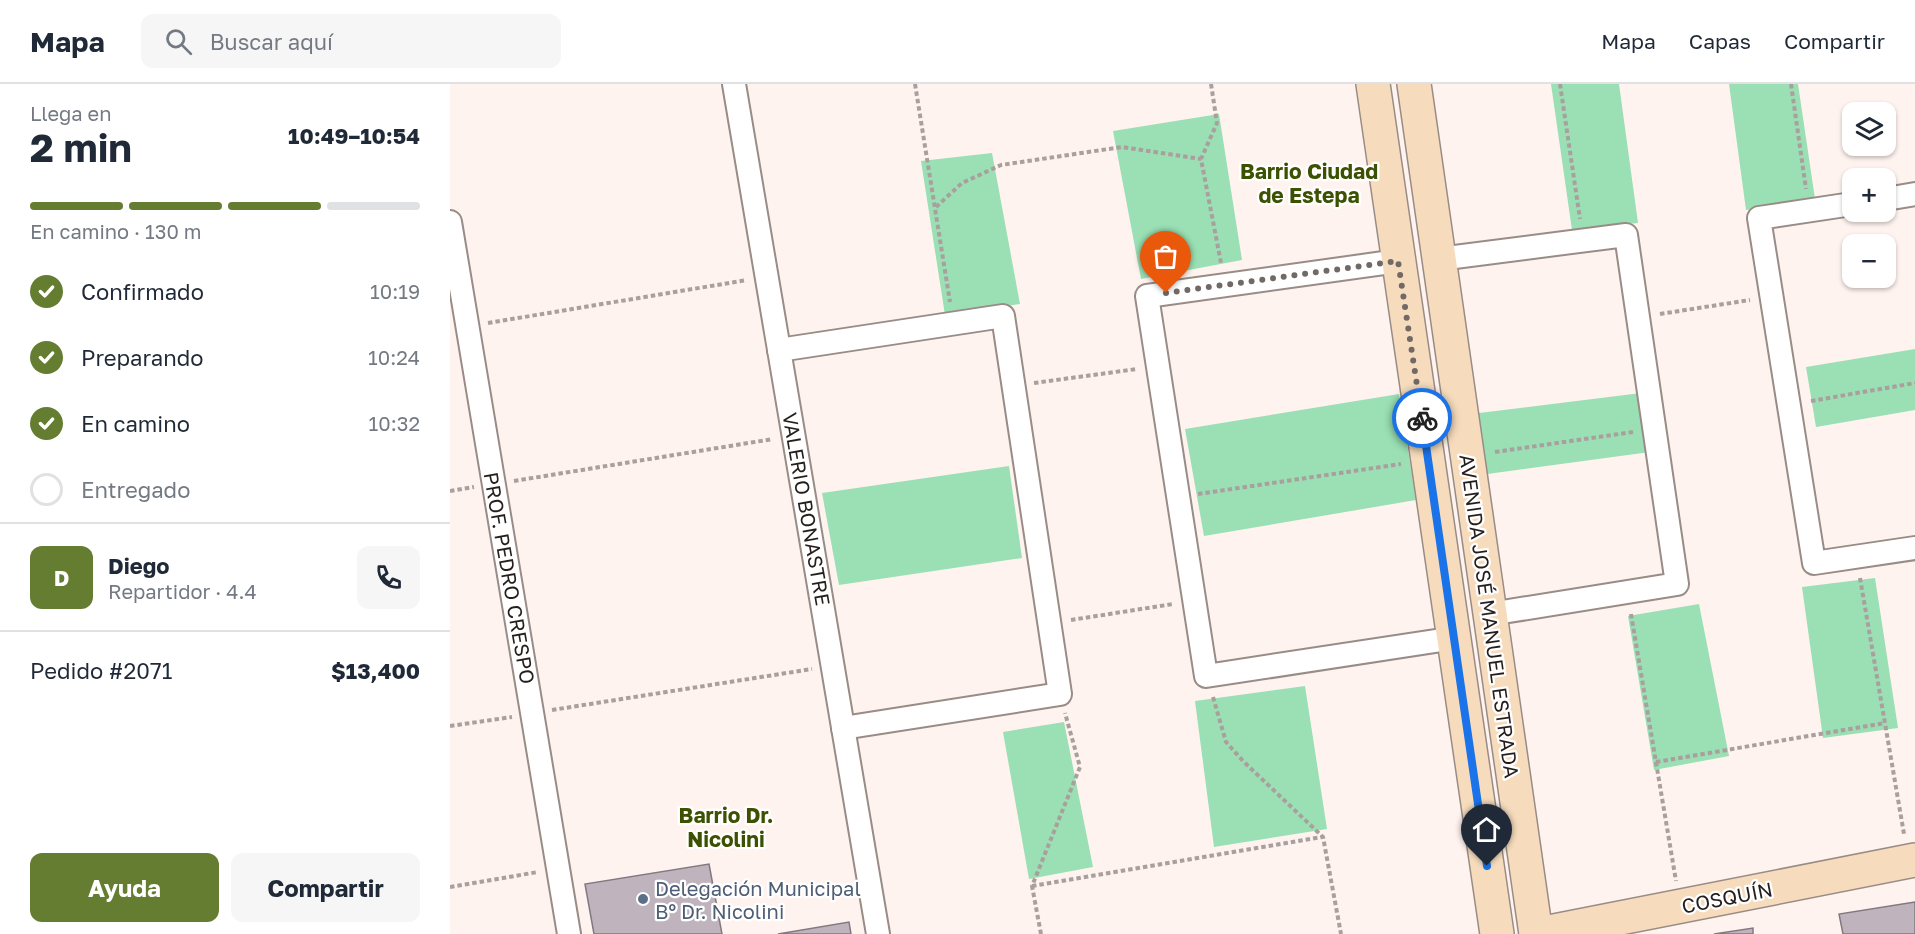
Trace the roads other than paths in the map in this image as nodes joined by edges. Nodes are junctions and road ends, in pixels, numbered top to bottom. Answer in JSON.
{"nodes":[{"id":1,"x":734,"y":84,"type":"edge"},
{"id":2,"x":1372,"y":84,"type":"edge"},
{"id":3,"x":1414,"y":84,"type":"edge"},
{"id":4,"x":1915,"y":194,"type":"edge"},
{"id":5,"x":1896,"y":197,"type":"edge"},
{"id":6,"x":1842,"y":206,"type":"edge"},
{"id":7,"x":450,"y":222,"type":"edge"},
{"id":8,"x":1439,"y":259,"type":"junction"},
{"id":9,"x":1398,"y":261,"type":"junction"},
{"id":10,"x":779,"y":350,"type":"junction"},
{"id":11,"x":1915,"y":548,"type":"edge"},
{"id":12,"x":1490,"y":614,"type":"junction"},
{"id":13,"x":1455,"y":638,"type":"junction"},
{"id":14,"x":843,"y":728,"type":"junction"},
{"id":15,"x":1912,"y":861,"type":"edge"},
{"id":16,"x":568,"y":934,"type":"edge"},
{"id":17,"x":878,"y":934,"type":"edge"},
{"id":18,"x":1497,"y":934,"type":"edge"},
{"id":19,"x":1538,"y":934,"type":"edge"}],
"edges":[{"from":1,"to":10,"type":"street","name":"VALERIO BONASTRE"},
{"from":2,"to":9,"type":"main road","name":"AVENIDA JOSÉ MANUEL ESTRADA"},
{"from":3,"to":8,"type":"main road","name":"AVENIDA JOSÉ MANUEL ESTRADA"},
{"from":4,"to":5,"type":"street"},
{"from":6,"to":11,"type":"street"},
{"from":7,"to":16,"type":"street","name":"PROF. PEDRO CRESPO"},
{"from":8,"to":12,"type":"main road","name":"AVENIDA JOSÉ MANUEL ESTRADA"},
{"from":8,"to":12,"type":"street"},
{"from":9,"to":13,"type":"main road","name":"AVENIDA JOSÉ MANUEL ESTRADA"},
{"from":9,"to":13,"type":"street"},
{"from":10,"to":14,"type":"street","name":"VALERIO BONASTRE"},
{"from":10,"to":14,"type":"street"},
{"from":12,"to":19,"type":"main road","name":"AVENIDA JOSÉ MANUEL ESTRADA"},
{"from":13,"to":18,"type":"main road","name":"AVENIDA JOSÉ MANUEL ESTRADA"},
{"from":14,"to":17,"type":"street","name":"VALERIO BONASTRE"},
{"from":15,"to":19,"type":"main road","name":"COSQUÍN"}]}
